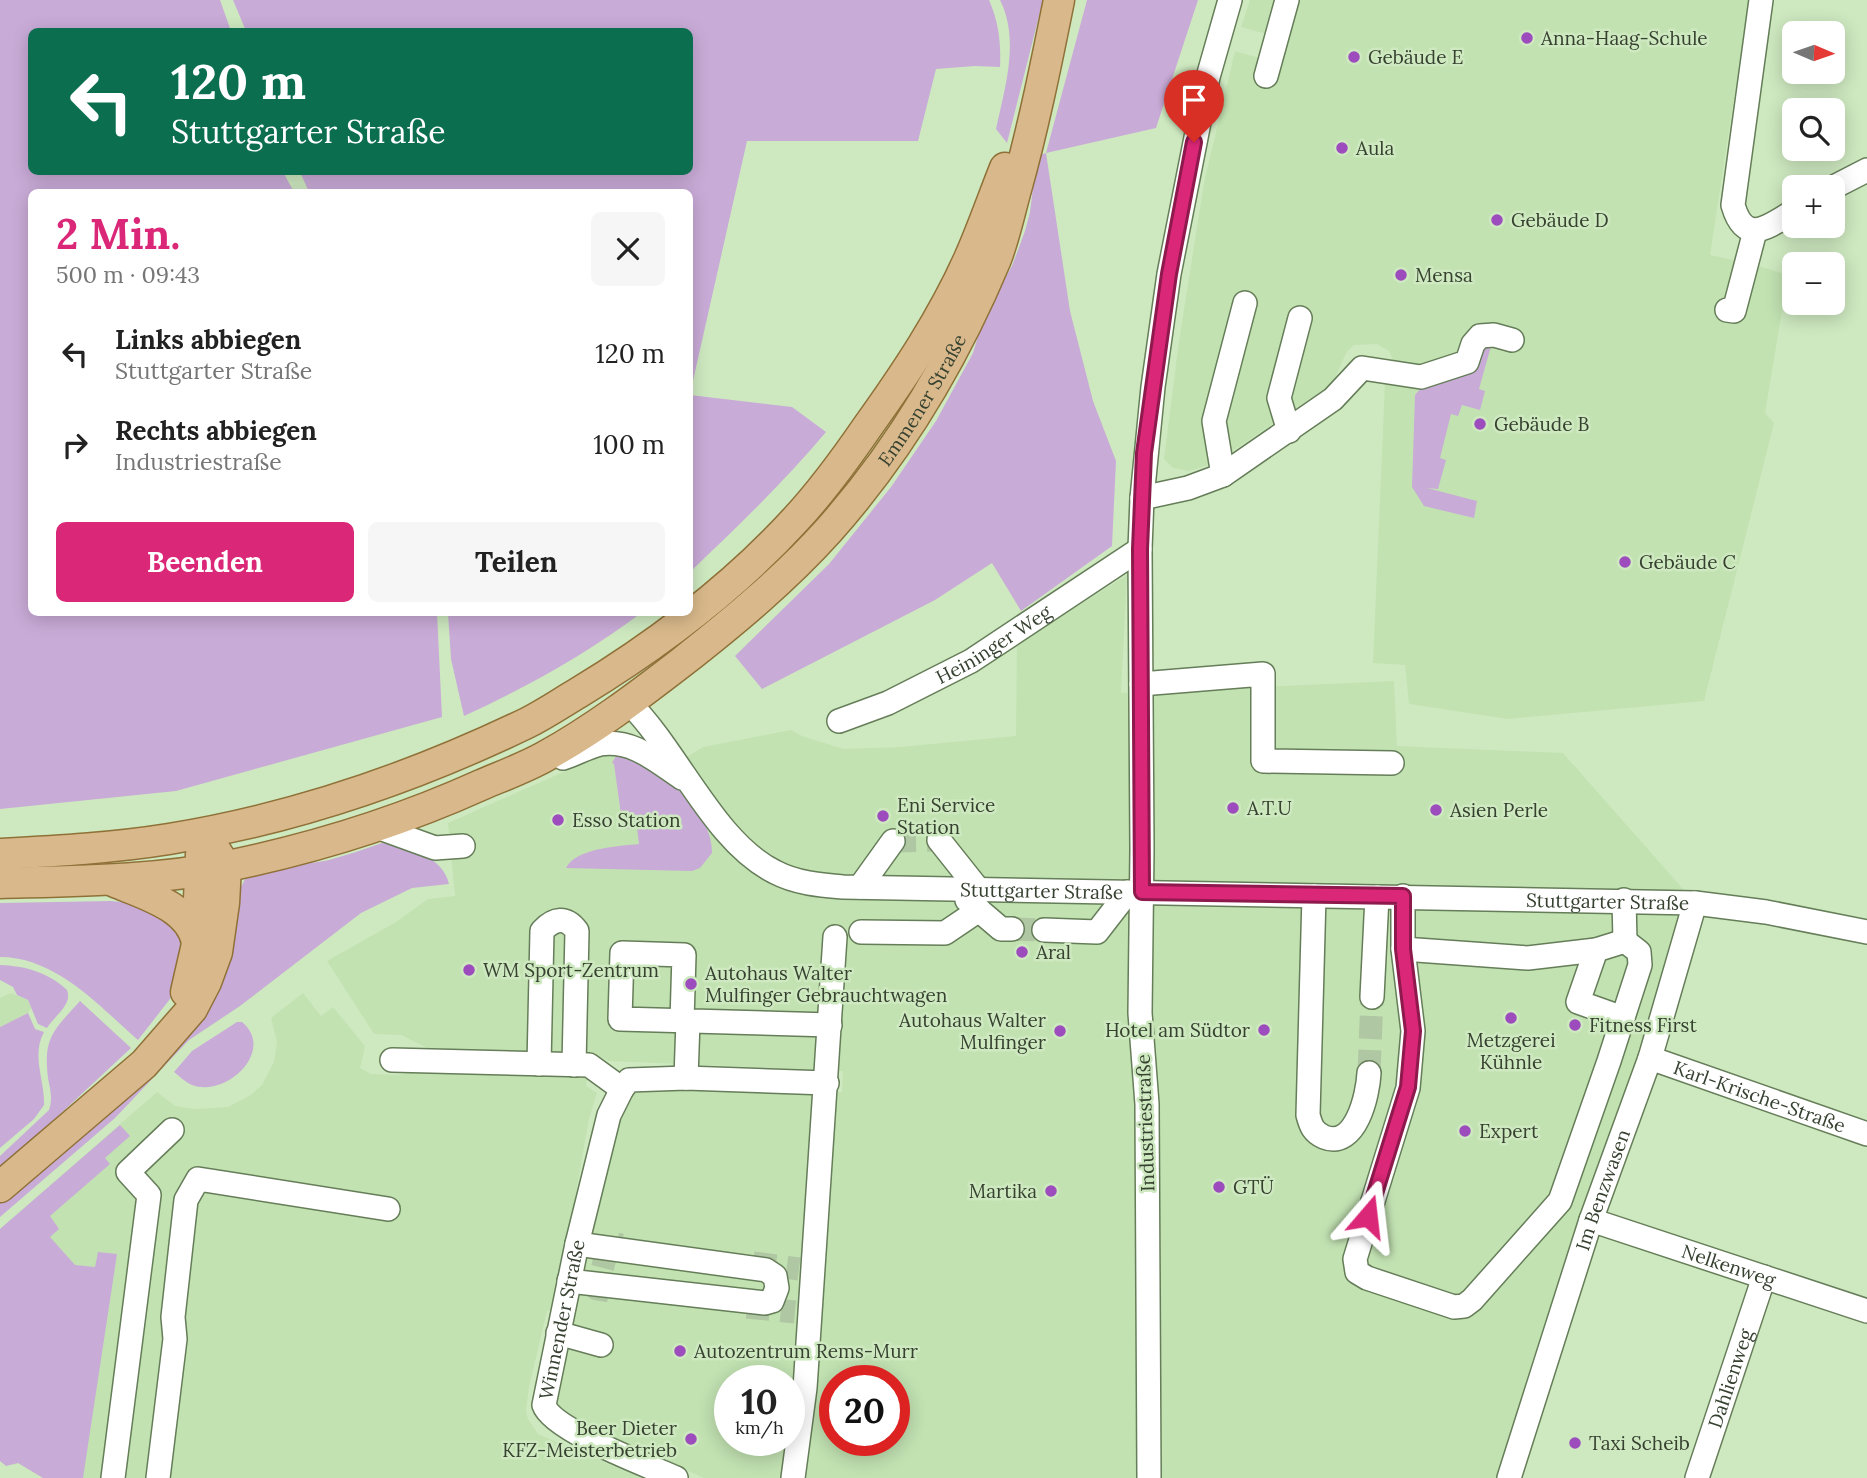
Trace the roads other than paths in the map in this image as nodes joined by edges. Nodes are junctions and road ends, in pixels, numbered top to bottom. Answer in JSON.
{"nodes":[{"id":1,"x":1054,"y":0,"type":"edge"},
{"id":2,"x":1059,"y":0,"type":"edge"},
{"id":3,"x":1230,"y":0,"type":"edge"},
{"id":4,"x":1287,"y":0,"type":"edge"},
{"id":5,"x":1760,"y":0,"type":"edge"},
{"id":6,"x":1266,"y":76,"type":"dead end"},
{"id":7,"x":1867,"y":170,"type":"edge"},
{"id":8,"x":1845,"y":181,"type":"edge"},
{"id":9,"x":1782,"y":219,"type":"edge"},
{"id":10,"x":1755,"y":231,"type":"junction"},
{"id":11,"x":1245,"y":303,"type":"dead end"},
{"id":12,"x":1727,"y":310,"type":"dead end"},
{"id":13,"x":1300,"y":318,"type":"dead end"},
{"id":14,"x":1512,"y":340,"type":"dead end"},
{"id":15,"x":1289,"y":431,"type":"junction"},
{"id":16,"x":1223,"y":475,"type":"junction"},
{"id":17,"x":1142,"y":498,"type":"junction"},
{"id":18,"x":1140,"y":549,"type":"junction"},
{"id":19,"x":693,"y":613,"type":"edge"},
{"id":20,"x":689,"y":616,"type":"edge"},
{"id":21,"x":605,"y":676,"type":"junction"},
{"id":22,"x":1141,"y":684,"type":"junction"},
{"id":23,"x":629,"y":703,"type":"junction"},
{"id":24,"x":839,"y":721,"type":"dead end"},
{"id":25,"x":644,"y":752,"type":"junction"},
{"id":26,"x":543,"y":758,"type":"junction"},
{"id":27,"x":1392,"y":763,"type":"dead end"},
{"id":28,"x":690,"y":783,"type":"junction"},
{"id":29,"x":377,"y":827,"type":"junction"},
{"id":30,"x":204,"y":832,"type":"junction"},
{"id":31,"x":893,"y":841,"type":"dead end"},
{"id":32,"x":939,"y":841,"type":"dead end"},
{"id":33,"x":463,"y":846,"type":"dead end"},
{"id":34,"x":0,"y":853,"type":"edge"},
{"id":35,"x":212,"y":869,"type":"junction"},
{"id":36,"x":111,"y":880,"type":"junction"},
{"id":37,"x":0,"y":883,"type":"edge"},
{"id":38,"x":860,"y":887,"type":"junction"},
{"id":39,"x":1135,"y":892,"type":"junction"},
{"id":40,"x":1314,"y":896,"type":"junction"},
{"id":41,"x":1403,"y":896,"type":"junction"},
{"id":42,"x":1377,"y":897,"type":"junction"},
{"id":43,"x":979,"y":900,"type":"junction"},
{"id":44,"x":1623,"y":900,"type":"junction"},
{"id":45,"x":1695,"y":903,"type":"junction"},
{"id":46,"x":1012,"y":929,"type":"tunnel mouth"},
{"id":47,"x":1044,"y":930,"type":"tunnel mouth"},
{"id":48,"x":861,"y":932,"type":"dead end"},
{"id":49,"x":1867,"y":932,"type":"edge"},
{"id":50,"x":835,"y":937,"type":"dead end"},
{"id":51,"x":1625,"y":941,"type":"junction"},
{"id":52,"x":197,"y":944,"type":"junction"},
{"id":53,"x":1403,"y":949,"type":"junction"},
{"id":54,"x":1596,"y":950,"type":"junction"},
{"id":55,"x":1372,"y":997,"type":"tunnel mouth"},
{"id":56,"x":1623,"y":1018,"type":"junction"},
{"id":57,"x":830,"y":1025,"type":"junction"},
{"id":58,"x":169,"y":1036,"type":"junction"},
{"id":59,"x":1650,"y":1058,"type":"junction"},
{"id":60,"x":392,"y":1060,"type":"dead end"},
{"id":61,"x":539,"y":1064,"type":"junction"},
{"id":62,"x":574,"y":1065,"type":"junction"},
{"id":63,"x":1369,"y":1073,"type":"tunnel mouth"},
{"id":64,"x":686,"y":1078,"type":"junction"},
{"id":65,"x":827,"y":1083,"type":"junction"},
{"id":66,"x":622,"y":1088,"type":"junction"},
{"id":67,"x":172,"y":1130,"type":"dead end"},
{"id":68,"x":1867,"y":1134,"type":"edge"},
{"id":69,"x":0,"y":1187,"type":"edge"},
{"id":70,"x":388,"y":1209,"type":"dead end"},
{"id":71,"x":1591,"y":1220,"type":"junction"},
{"id":72,"x":577,"y":1244,"type":"junction"},
{"id":73,"x":1764,"y":1278,"type":"junction"},
{"id":74,"x":569,"y":1281,"type":"junction"},
{"id":75,"x":1867,"y":1311,"type":"edge"},
{"id":76,"x":173,"y":1317,"type":"junction"},
{"id":77,"x":558,"y":1333,"type":"junction"},
{"id":78,"x":601,"y":1345,"type":"dead end"},
{"id":79,"x":113,"y":1478,"type":"edge"},
{"id":80,"x":148,"y":1478,"type":"edge"},
{"id":81,"x":158,"y":1478,"type":"edge"},
{"id":82,"x":676,"y":1478,"type":"edge"},
{"id":83,"x":793,"y":1478,"type":"edge"},
{"id":84,"x":1149,"y":1478,"type":"edge"},
{"id":85,"x":1509,"y":1478,"type":"edge"},
{"id":86,"x":1697,"y":1478,"type":"edge"}],
"edges":[{"from":1,"to":19,"type":"main road","name":"Emmener Straße"},
{"from":2,"to":23,"type":"main road","name":"Emmener Straße"},
{"from":3,"to":17,"type":"street","name":"Industriestraße"},
{"from":4,"to":6,"type":"street"},
{"from":5,"to":10,"type":"street"},
{"from":7,"to":8,"type":"street"},
{"from":9,"to":10,"type":"street"},
{"from":10,"to":12,"type":"street"},
{"from":11,"to":16,"type":"street"},
{"from":13,"to":15,"type":"street"},
{"from":14,"to":15,"type":"street"},
{"from":15,"to":16,"type":"street"},
{"from":16,"to":17,"type":"street"},
{"from":17,"to":18,"type":"street","name":"Industriestraße"},
{"from":18,"to":22,"type":"street","name":"Industriestraße"},
{"from":18,"to":24,"type":"street","name":"Heininger Weg"},
{"from":20,"to":21,"type":"main road","name":"Emmener Straße"},
{"from":21,"to":23,"type":"main road"},
{"from":21,"to":30,"type":"main road","name":"Emmener Straße"},
{"from":22,"to":27,"type":"street"},
{"from":22,"to":39,"type":"street","name":"Industriestraße"},
{"from":23,"to":25,"type":"street"},
{"from":23,"to":26,"type":"main road","name":"Emmener Straße"},
{"from":23,"to":28,"type":"street","name":"Stuttgarter Straße"},
{"from":25,"to":26,"type":"street"},
{"from":25,"to":28,"type":"street"},
{"from":26,"to":29,"type":"main road","name":"Emmener Straße"},
{"from":28,"to":38,"type":"street","name":"Stuttgarter Straße"},
{"from":29,"to":33,"type":"street"},
{"from":29,"to":35,"type":"main road","name":"Emmener Straße"},
{"from":30,"to":34,"type":"main road","name":"Emmener Straße"},
{"from":30,"to":35,"type":"main road"},
{"from":31,"to":38,"type":"street"},
{"from":32,"to":43,"type":"street"},
{"from":35,"to":36,"type":"main road","name":"Emmener Straße"},
{"from":35,"to":52,"type":"main road"},
{"from":35,"to":58,"type":"main road"},
{"from":36,"to":37,"type":"main road","name":"Emmener Straße"},
{"from":36,"to":52,"type":"main road"},
{"from":38,"to":43,"type":"street","name":"Stuttgarter Straße"},
{"from":39,"to":40,"type":"street","name":"Stuttgarter Straße"},
{"from":39,"to":43,"type":"street","name":"Stuttgarter Straße"},
{"from":39,"to":47,"type":"street"},
{"from":39,"to":84,"type":"street","name":"Industriestraße"},
{"from":40,"to":42,"type":"street","name":"Stuttgarter Straße"},
{"from":40,"to":63,"type":"street"},
{"from":41,"to":42,"type":"street","name":"Stuttgarter Straße"},
{"from":41,"to":44,"type":"street","name":"Stuttgarter Straße"},
{"from":41,"to":53,"type":"street"},
{"from":42,"to":55,"type":"street"},
{"from":43,"to":46,"type":"street"},
{"from":43,"to":48,"type":"street"},
{"from":44,"to":45,"type":"street","name":"Stuttgarter Straße"},
{"from":44,"to":51,"type":"street"},
{"from":45,"to":49,"type":"street","name":"Stuttgarter Straße"},
{"from":45,"to":59,"type":"street","name":"Im Benzwasen"},
{"from":50,"to":57,"type":"street"},
{"from":51,"to":54,"type":"street"},
{"from":51,"to":56,"type":"street"},
{"from":52,"to":58,"type":"main road"},
{"from":53,"to":54,"type":"street"},
{"from":53,"to":56,"type":"street"},
{"from":54,"to":56,"type":"street"},
{"from":57,"to":64,"type":"street"},
{"from":57,"to":65,"type":"street"},
{"from":58,"to":69,"type":"main road"},
{"from":59,"to":68,"type":"street","name":"Karl-Krische-Straße"},
{"from":59,"to":71,"type":"street","name":"Im Benzwasen"},
{"from":60,"to":61,"type":"street"},
{"from":61,"to":62,"type":"street"},
{"from":61,"to":62,"type":"street"},
{"from":62,"to":66,"type":"street"},
{"from":64,"to":65,"type":"street"},
{"from":64,"to":66,"type":"street"},
{"from":65,"to":83,"type":"street"},
{"from":66,"to":72,"type":"street","name":"Winnender Straße"},
{"from":67,"to":79,"type":"street"},
{"from":70,"to":76,"type":"street"},
{"from":71,"to":73,"type":"street","name":"Nelkenweg"},
{"from":71,"to":85,"type":"street","name":"Im Benzwasen"},
{"from":72,"to":74,"type":"street","name":"Winnender Straße"},
{"from":72,"to":74,"type":"street"},
{"from":73,"to":75,"type":"street","name":"Nelkenweg"},
{"from":73,"to":86,"type":"street","name":"Dahlienweg"},
{"from":74,"to":77,"type":"street","name":"Winnender Straße"},
{"from":76,"to":80,"type":"street"},
{"from":76,"to":81,"type":"street"},
{"from":77,"to":78,"type":"street"},
{"from":77,"to":82,"type":"street","name":"Winnender Straße"}]}
